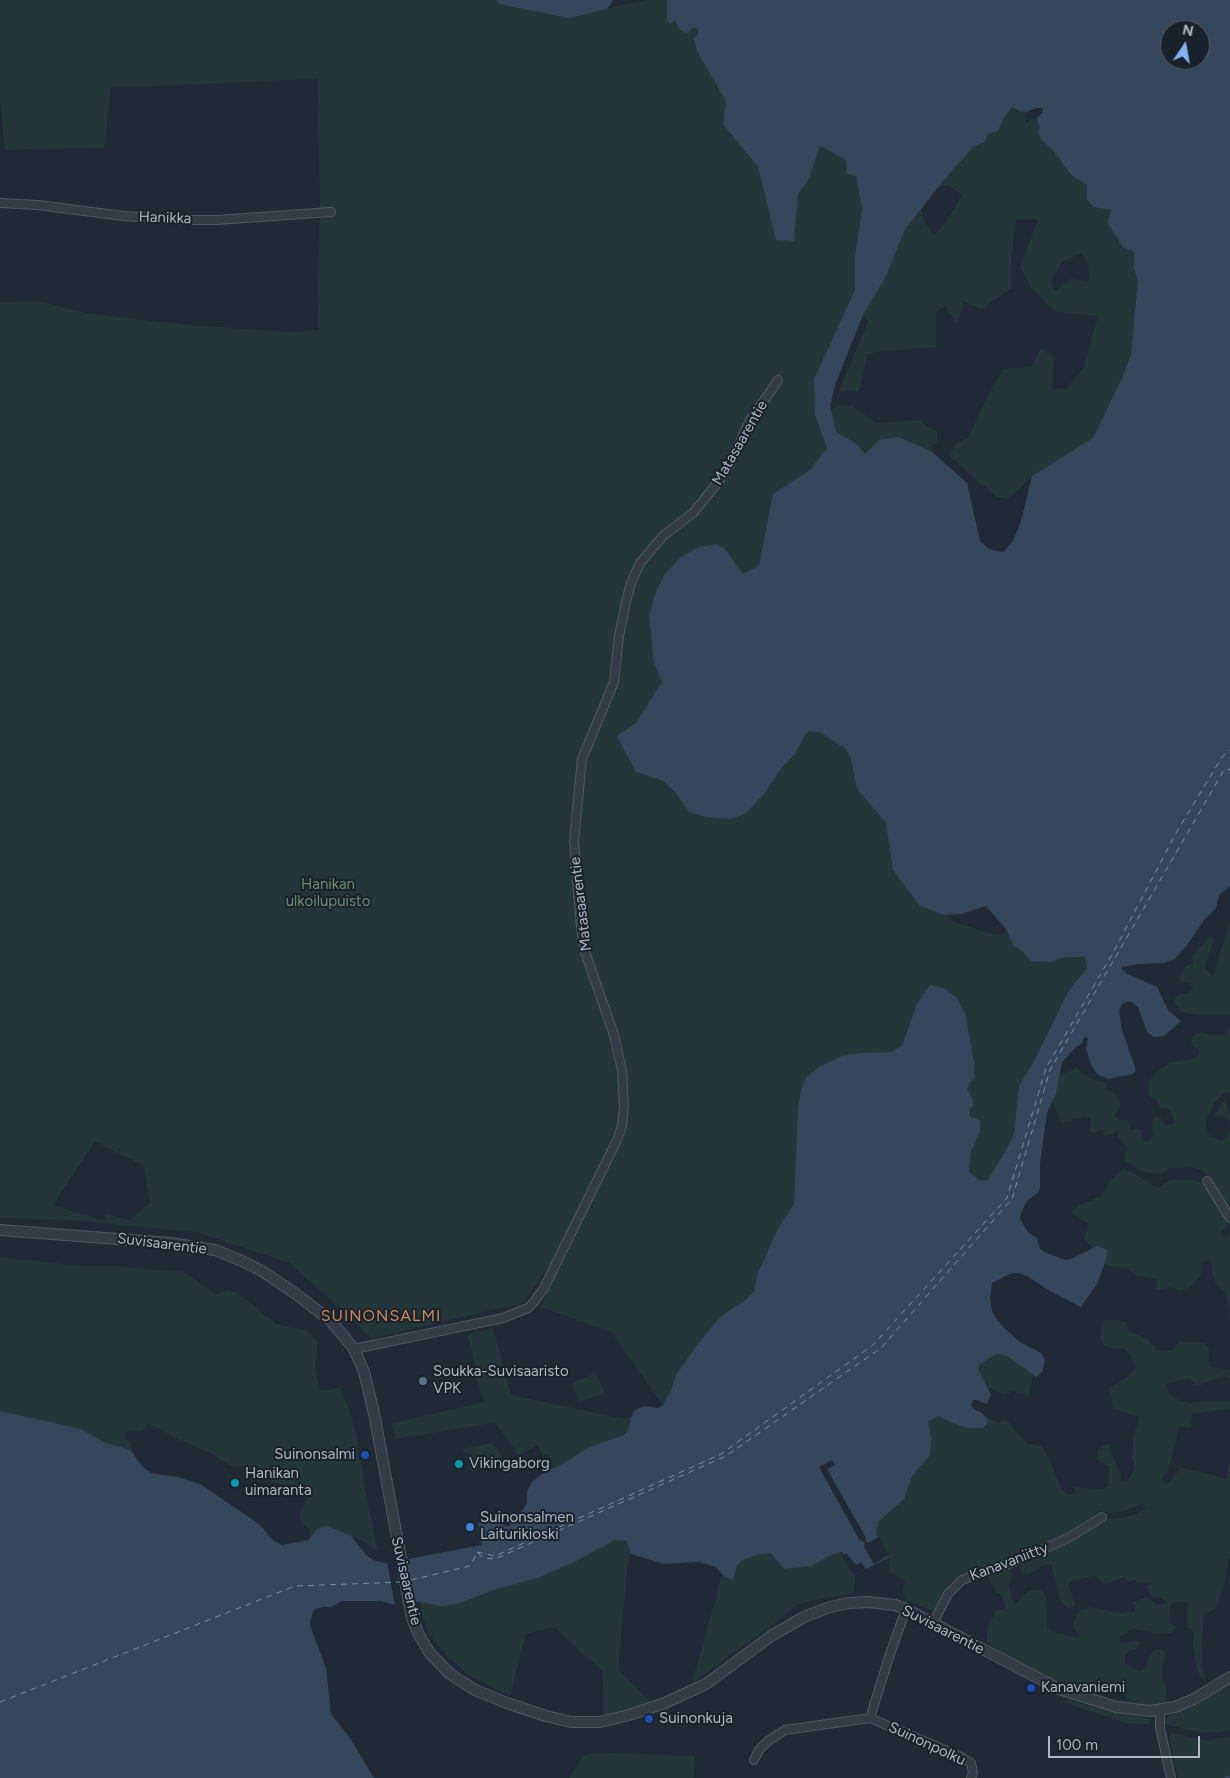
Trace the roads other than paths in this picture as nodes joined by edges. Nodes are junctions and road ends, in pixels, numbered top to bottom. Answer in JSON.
{"nodes":[{"id":1,"x":0,"y":203,"type":"edge"},
{"id":2,"x":331,"y":212,"type":"dead end"},
{"id":3,"x":778,"y":380,"type":"dead end"},
{"id":4,"x":1207,"y":1181,"type":"dead end"},
{"id":5,"x":1230,"y":1218,"type":"edge"},
{"id":6,"x":0,"y":1230,"type":"edge"},
{"id":7,"x":354,"y":1349,"type":"junction"},
{"id":8,"x":1102,"y":1517,"type":"dead end"},
{"id":9,"x":906,"y":1609,"type":"junction"},
{"id":10,"x":933,"y":1623,"type":"junction"},
{"id":11,"x":1230,"y":1677,"type":"edge"},
{"id":12,"x":1160,"y":1711,"type":"junction"},
{"id":13,"x":870,"y":1718,"type":"junction"},
{"id":14,"x":754,"y":1760,"type":"dead end"},
{"id":15,"x":971,"y":1778,"type":"edge"},
{"id":16,"x":1171,"y":1778,"type":"edge"}],
"edges":[{"from":1,"to":2,"type":"street","name":"Hanikka"},
{"from":3,"to":7,"type":"street","name":"Matasaarentie"},
{"from":4,"to":5,"type":"street"},
{"from":6,"to":7,"type":"street","name":"Suvisaarentie"},
{"from":7,"to":9,"type":"street","name":"Suvisaarentie"},
{"from":8,"to":10,"type":"street","name":"Kanavaniitty"},
{"from":9,"to":10,"type":"street","name":"Suvisaarentie"},
{"from":9,"to":13,"type":"street"},
{"from":10,"to":12,"type":"street","name":"Suvisaarentie"},
{"from":11,"to":12,"type":"street","name":"Suvisaarentie"},
{"from":12,"to":16,"type":"street"},
{"from":13,"to":14,"type":"street"},
{"from":13,"to":15,"type":"street","name":"Suinonpolku"}]}
